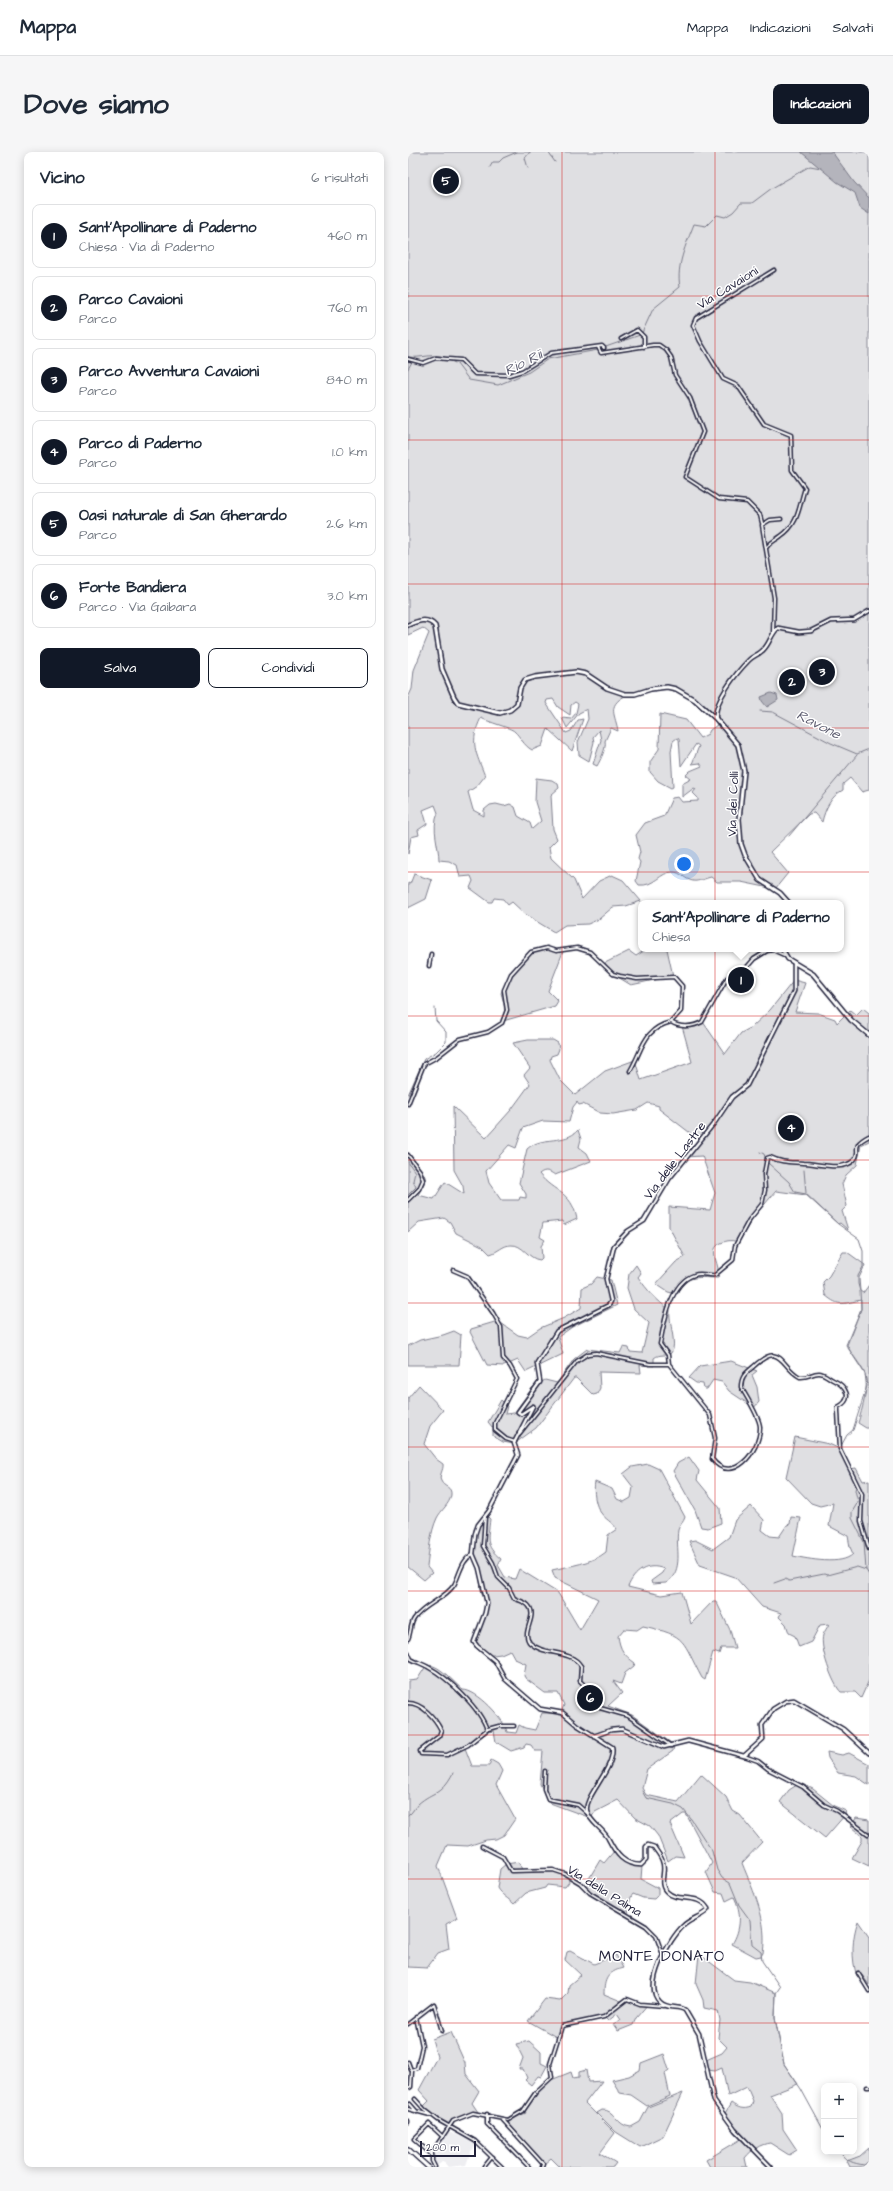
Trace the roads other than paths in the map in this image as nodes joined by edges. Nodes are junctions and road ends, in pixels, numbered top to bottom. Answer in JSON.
{"nodes":[{"id":1,"x":774,"y":270,"type":"dead end"},
{"id":2,"x":621,"y":339,"type":"dead end"},
{"id":3,"x":644,"y":346,"type":"junction"},
{"id":4,"x":598,"y":347,"type":"junction"},
{"id":5,"x":604,"y":348,"type":"dead end"},
{"id":6,"x":408,"y":359,"type":"edge"},
{"id":7,"x":781,"y":519,"type":"dead end"},
{"id":8,"x":762,"y":523,"type":"junction"},
{"id":9,"x":766,"y":548,"type":"junction"},
{"id":10,"x":869,"y":611,"type":"edge"},
{"id":11,"x":408,"y":625,"type":"edge"},
{"id":12,"x":773,"y":633,"type":"junction"},
{"id":13,"x":716,"y":719,"type":"junction"},
{"id":14,"x":786,"y":900,"type":"edge"},
{"id":15,"x":765,"y":952,"type":"edge"},
{"id":16,"x":777,"y":952,"type":"edge"},
{"id":17,"x":783,"y":952,"type":"edge"},
{"id":18,"x":431,"y":954,"type":"dead end"},
{"id":19,"x":784,"y":955,"type":"junction"},
{"id":20,"x":794,"y":963,"type":"junction"},
{"id":21,"x":429,"y":966,"type":"dead end"},
{"id":22,"x":671,"y":1022,"type":"junction"},
{"id":23,"x":869,"y":1034,"type":"edge"},
{"id":24,"x":630,"y":1071,"type":"dead end"},
{"id":25,"x":408,"y":1104,"type":"edge"},
{"id":26,"x":869,"y":1136,"type":"edge"},
{"id":27,"x":408,"y":1155,"type":"edge"},
{"id":28,"x":408,"y":1200,"type":"edge"},
{"id":29,"x":452,"y":1270,"type":"dead end"},
{"id":30,"x":669,"y":1364,"type":"junction"},
{"id":31,"x":514,"y":1443,"type":"junction"},
{"id":32,"x":485,"y":1516,"type":"junction"},
{"id":33,"x":869,"y":1549,"type":"edge"},
{"id":34,"x":473,"y":1554,"type":"junction"},
{"id":35,"x":408,"y":1640,"type":"edge"},
{"id":36,"x":408,"y":1652,"type":"edge"},
{"id":37,"x":408,"y":1703,"type":"edge"},
{"id":38,"x":514,"y":1726,"type":"dead end"},
{"id":39,"x":487,"y":1730,"type":"junction"},
{"id":40,"x":594,"y":1736,"type":"junction"},
{"id":41,"x":671,"y":1746,"type":"junction"},
{"id":42,"x":869,"y":1753,"type":"edge"},
{"id":43,"x":744,"y":1756,"type":"junction"},
{"id":44,"x":545,"y":1771,"type":"dead end"},
{"id":45,"x":589,"y":1816,"type":"junction"},
{"id":46,"x":868,"y":1834,"type":"dead end"},
{"id":47,"x":482,"y":1846,"type":"dead end"},
{"id":48,"x":663,"y":1956,"type":"junction"},
{"id":49,"x":858,"y":1973,"type":"dead end"},
{"id":50,"x":869,"y":1991,"type":"edge"},
{"id":51,"x":664,"y":2006,"type":"junction"},
{"id":52,"x":416,"y":2017,"type":"junction"},
{"id":53,"x":408,"y":2024,"type":"edge"},
{"id":54,"x":442,"y":2031,"type":"dead end"},
{"id":55,"x":408,"y":2062,"type":"edge"},
{"id":56,"x":412,"y":2070,"type":"junction"},
{"id":57,"x":408,"y":2089,"type":"edge"},
{"id":58,"x":415,"y":2099,"type":"dead end"},
{"id":59,"x":410,"y":2104,"type":"dead end"},
{"id":60,"x":409,"y":2109,"type":"edge"},
{"id":61,"x":418,"y":2112,"type":"junction"},
{"id":62,"x":487,"y":2114,"type":"junction"},
{"id":63,"x":432,"y":2115,"type":"junction"},
{"id":64,"x":502,"y":2119,"type":"junction"},
{"id":65,"x":449,"y":2126,"type":"junction"},
{"id":66,"x":456,"y":2132,"type":"junction"},
{"id":67,"x":446,"y":2133,"type":"junction"},
{"id":68,"x":442,"y":2137,"type":"junction"},
{"id":69,"x":408,"y":2149,"type":"edge"},
{"id":70,"x":432,"y":2155,"type":"junction"},
{"id":71,"x":492,"y":2157,"type":"junction"},
{"id":72,"x":428,"y":2167,"type":"edge"},
{"id":73,"x":435,"y":2167,"type":"edge"},
{"id":74,"x":484,"y":2167,"type":"edge"},
{"id":75,"x":502,"y":2167,"type":"edge"},
{"id":76,"x":529,"y":2167,"type":"edge"},
{"id":77,"x":542,"y":2167,"type":"edge"},
{"id":78,"x":771,"y":2167,"type":"edge"}],
"edges":[{"from":1,"to":9,"type":"street","name":"Via Cavaioni"},
{"from":2,"to":3,"type":"street"},
{"from":3,"to":4,"type":"street"},
{"from":3,"to":8,"type":"street"},
{"from":4,"to":5,"type":"street"},
{"from":4,"to":6,"type":"street"},
{"from":7,"to":8,"type":"street"},
{"from":8,"to":9,"type":"street"},
{"from":9,"to":12,"type":"street"},
{"from":10,"to":12,"type":"street"},
{"from":11,"to":13,"type":"main road","name":"Via dei Colli"},
{"from":12,"to":13,"type":"street"},
{"from":13,"to":14,"type":"main road","name":"Via dei Colli"},
{"from":15,"to":22,"type":"street"},
{"from":16,"to":19,"type":"street"},
{"from":17,"to":19,"type":"main road"},
{"from":18,"to":21,"type":"street"},
{"from":19,"to":20,"type":"main road"},
{"from":20,"to":23,"type":"main road"},
{"from":20,"to":31,"type":"street","name":"Via delle Lastre"},
{"from":22,"to":24,"type":"street"},
{"from":22,"to":25,"type":"street"},
{"from":26,"to":30,"type":"street"},
{"from":27,"to":28,"type":"street"},
{"from":29,"to":31,"type":"street"},
{"from":30,"to":31,"type":"street"},
{"from":30,"to":33,"type":"street"},
{"from":31,"to":32,"type":"street"},
{"from":32,"to":34,"type":"street"},
{"from":32,"to":41,"type":"street"},
{"from":34,"to":35,"type":"street"},
{"from":34,"to":40,"type":"street"},
{"from":36,"to":39,"type":"street"},
{"from":37,"to":39,"type":"street"},
{"from":38,"to":39,"type":"street"},
{"from":40,"to":41,"type":"street"},
{"from":40,"to":45,"type":"street"},
{"from":41,"to":43,"type":"street"},
{"from":42,"to":43,"type":"street"},
{"from":43,"to":46,"type":"street"},
{"from":44,"to":45,"type":"street"},
{"from":45,"to":48,"type":"street"},
{"from":47,"to":48,"type":"street","name":"Via della Palma"},
{"from":48,"to":51,"type":"street"},
{"from":49,"to":50,"type":"street"},
{"from":51,"to":64,"type":"street"},
{"from":51,"to":78,"type":"street"},
{"from":52,"to":53,"type":"street"},
{"from":52,"to":54,"type":"street"},
{"from":52,"to":56,"type":"street"},
{"from":55,"to":56,"type":"street"},
{"from":56,"to":57,"type":"street"},
{"from":58,"to":63,"type":"street"},
{"from":59,"to":61,"type":"street"},
{"from":60,"to":61,"type":"street"},
{"from":61,"to":63,"type":"street"},
{"from":62,"to":64,"type":"street"},
{"from":62,"to":65,"type":"street"},
{"from":62,"to":76,"type":"street"},
{"from":63,"to":65,"type":"street"},
{"from":64,"to":77,"type":"street"},
{"from":65,"to":66,"type":"street"},
{"from":65,"to":67,"type":"street"},
{"from":66,"to":67,"type":"street"},
{"from":66,"to":71,"type":"street"},
{"from":67,"to":68,"type":"street"},
{"from":68,"to":70,"type":"street"},
{"from":68,"to":70,"type":"street"},
{"from":69,"to":72,"type":"main road"},
{"from":70,"to":73,"type":"street"},
{"from":71,"to":74,"type":"street"},
{"from":71,"to":75,"type":"street"}]}
